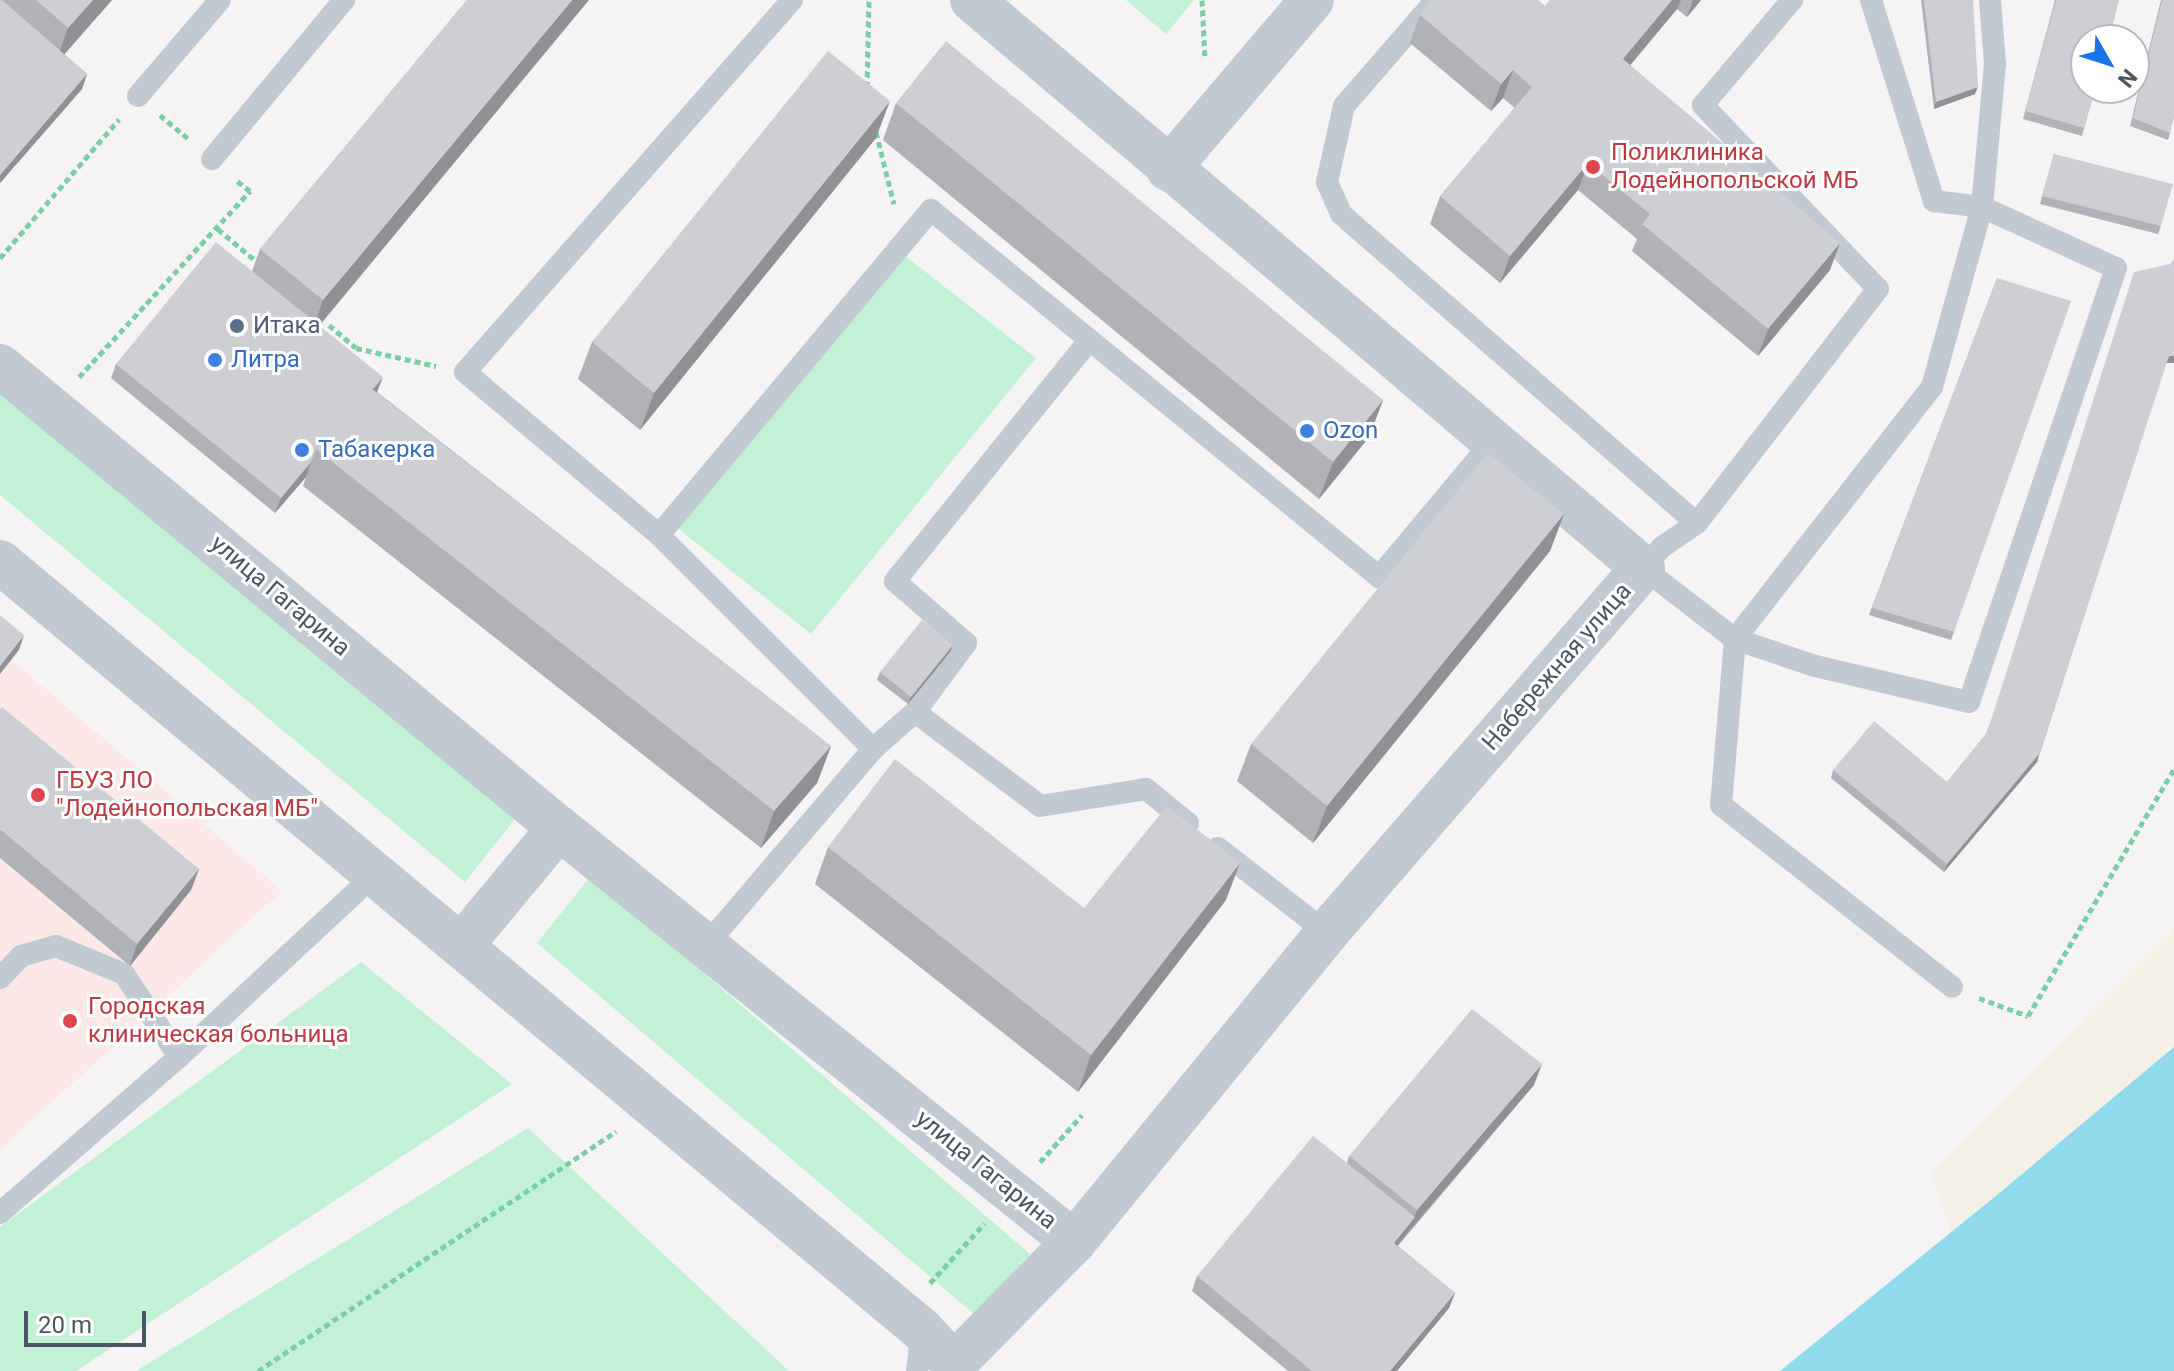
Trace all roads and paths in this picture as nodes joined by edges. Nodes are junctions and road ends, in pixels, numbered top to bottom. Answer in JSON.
{"nodes":[{"id":1,"x":220,"y":0,"type":"edge"},
{"id":2,"x":344,"y":0,"type":"edge"},
{"id":3,"x":792,"y":0,"type":"edge"},
{"id":4,"x":869,"y":0,"type":"edge"},
{"id":5,"x":972,"y":0,"type":"edge"},
{"id":6,"x":1312,"y":0,"type":"edge"},
{"id":7,"x":1436,"y":0,"type":"edge"},
{"id":8,"x":1792,"y":0,"type":"edge"},
{"id":9,"x":1871,"y":0,"type":"edge"},
{"id":10,"x":1990,"y":0,"type":"edge"},
{"id":11,"x":138,"y":96,"type":"junction"},
{"id":12,"x":867,"y":97,"type":"edge"},
{"id":13,"x":874,"y":126,"type":"edge"},
{"id":14,"x":212,"y":159,"type":"junction"},
{"id":15,"x":1168,"y":169,"type":"junction"},
{"id":16,"x":1982,"y":207,"type":"junction"},
{"id":17,"x":218,"y":229,"type":"junction"},
{"id":18,"x":904,"y":242,"type":"junction"},
{"id":19,"x":0,"y":258,"type":"edge"},
{"id":20,"x":257,"y":262,"type":"dead end"},
{"id":21,"x":329,"y":325,"type":"edge"},
{"id":22,"x":1088,"y":342,"type":"junction"},
{"id":23,"x":0,"y":366,"type":"edge"},
{"id":24,"x":465,"y":372,"type":"junction"},
{"id":25,"x":51,"y":407,"type":"junction"},
{"id":26,"x":1491,"y":443,"type":"junction"},
{"id":27,"x":1697,"y":523,"type":"junction"},
{"id":28,"x":659,"y":535,"type":"junction"},
{"id":29,"x":0,"y":562,"type":"edge"},
{"id":30,"x":1643,"y":568,"type":"junction"},
{"id":31,"x":1735,"y":639,"type":"junction"},
{"id":32,"x":915,"y":712,"type":"junction"},
{"id":33,"x":873,"y":749,"type":"junction"},
{"id":34,"x":2174,"y":769,"type":"edge"},
{"id":35,"x":559,"y":828,"type":"junction"},
{"id":36,"x":376,"y":873,"type":"junction"},
{"id":37,"x":1327,"y":933,"type":"junction"},
{"id":38,"x":708,"y":943,"type":"junction"},
{"id":39,"x":461,"y":946,"type":"junction"},
{"id":40,"x":0,"y":978,"type":"edge"},
{"id":41,"x":1952,"y":987,"type":"joint"},
{"id":42,"x":179,"y":1057,"type":"junction"},
{"id":43,"x":652,"y":1107,"type":"junction"},
{"id":44,"x":1082,"y":1115,"type":"dead end"},
{"id":45,"x":1014,"y":1191,"type":"junction"},
{"id":46,"x":0,"y":1213,"type":"edge"},
{"id":47,"x":1074,"y":1242,"type":"junction"},
{"id":48,"x":914,"y":1338,"type":"edge"},
{"id":49,"x":258,"y":1371,"type":"edge"}],
"edges":[{"from":1,"to":11,"type":"lane"},
{"from":2,"to":14,"type":"lane"},
{"from":3,"to":24,"type":"lane"},
{"from":4,"to":12,"type":"path"},
{"from":5,"to":15,"type":"street","name":"Набережная улица"},
{"from":6,"to":15,"type":"street"},
{"from":7,"to":27,"type":"lane"},
{"from":8,"to":27,"type":"lane"},
{"from":9,"to":16,"type":"lane"},
{"from":10,"to":16,"type":"lane"},
{"from":11,"to":14,"type":"path"},
{"from":11,"to":19,"type":"path"},
{"from":13,"to":18,"type":"path"},
{"from":14,"to":17,"type":"path"},
{"from":15,"to":26,"type":"street","name":"Набережная улица"},
{"from":16,"to":31,"type":"lane"},
{"from":16,"to":31,"type":"lane"},
{"from":17,"to":20,"type":"path"},
{"from":17,"to":25,"type":"path"},
{"from":18,"to":22,"type":"lane"},
{"from":18,"to":28,"type":"lane"},
{"from":21,"to":24,"type":"path"},
{"from":22,"to":26,"type":"lane"},
{"from":22,"to":32,"type":"lane"},
{"from":23,"to":25,"type":"street","name":"улица Гагарина"},
{"from":24,"to":28,"type":"lane"},
{"from":25,"to":35,"type":"street","name":"улица Гагарина"},
{"from":26,"to":30,"type":"street","name":"Набережная улица"},
{"from":27,"to":30,"type":"lane"},
{"from":28,"to":33,"type":"lane"},
{"from":29,"to":36,"type":"street","name":"улица Гагарина"},
{"from":30,"to":31,"type":"lane"},
{"from":30,"to":37,"type":"street","name":"Набережная улица"},
{"from":31,"to":41,"type":"lane"},
{"from":32,"to":33,"type":"lane"},
{"from":32,"to":37,"type":"lane"},
{"from":33,"to":38,"type":"lane"},
{"from":34,"to":41,"type":"path"},
{"from":35,"to":38,"type":"street","name":"улица Гагарина"},
{"from":35,"to":39,"type":"street"},
{"from":36,"to":39,"type":"street","name":"улица Гагарина"},
{"from":36,"to":42,"type":"lane"},
{"from":37,"to":47,"type":"street","name":"Набережная улица"},
{"from":38,"to":45,"type":"street","name":"улица Гагарина"},
{"from":39,"to":43,"type":"street","name":"улица Гагарина"},
{"from":40,"to":42,"type":"lane"},
{"from":42,"to":46,"type":"lane"},
{"from":43,"to":48,"type":"street","name":"улица Гагарина"},
{"from":43,"to":49,"type":"path"},
{"from":44,"to":45,"type":"path"},
{"from":45,"to":47,"type":"street","name":"улица Гагарина"},
{"from":45,"to":48,"type":"path"},
{"from":47,"to":48,"type":"street","name":"улица Гагарина"}]}
